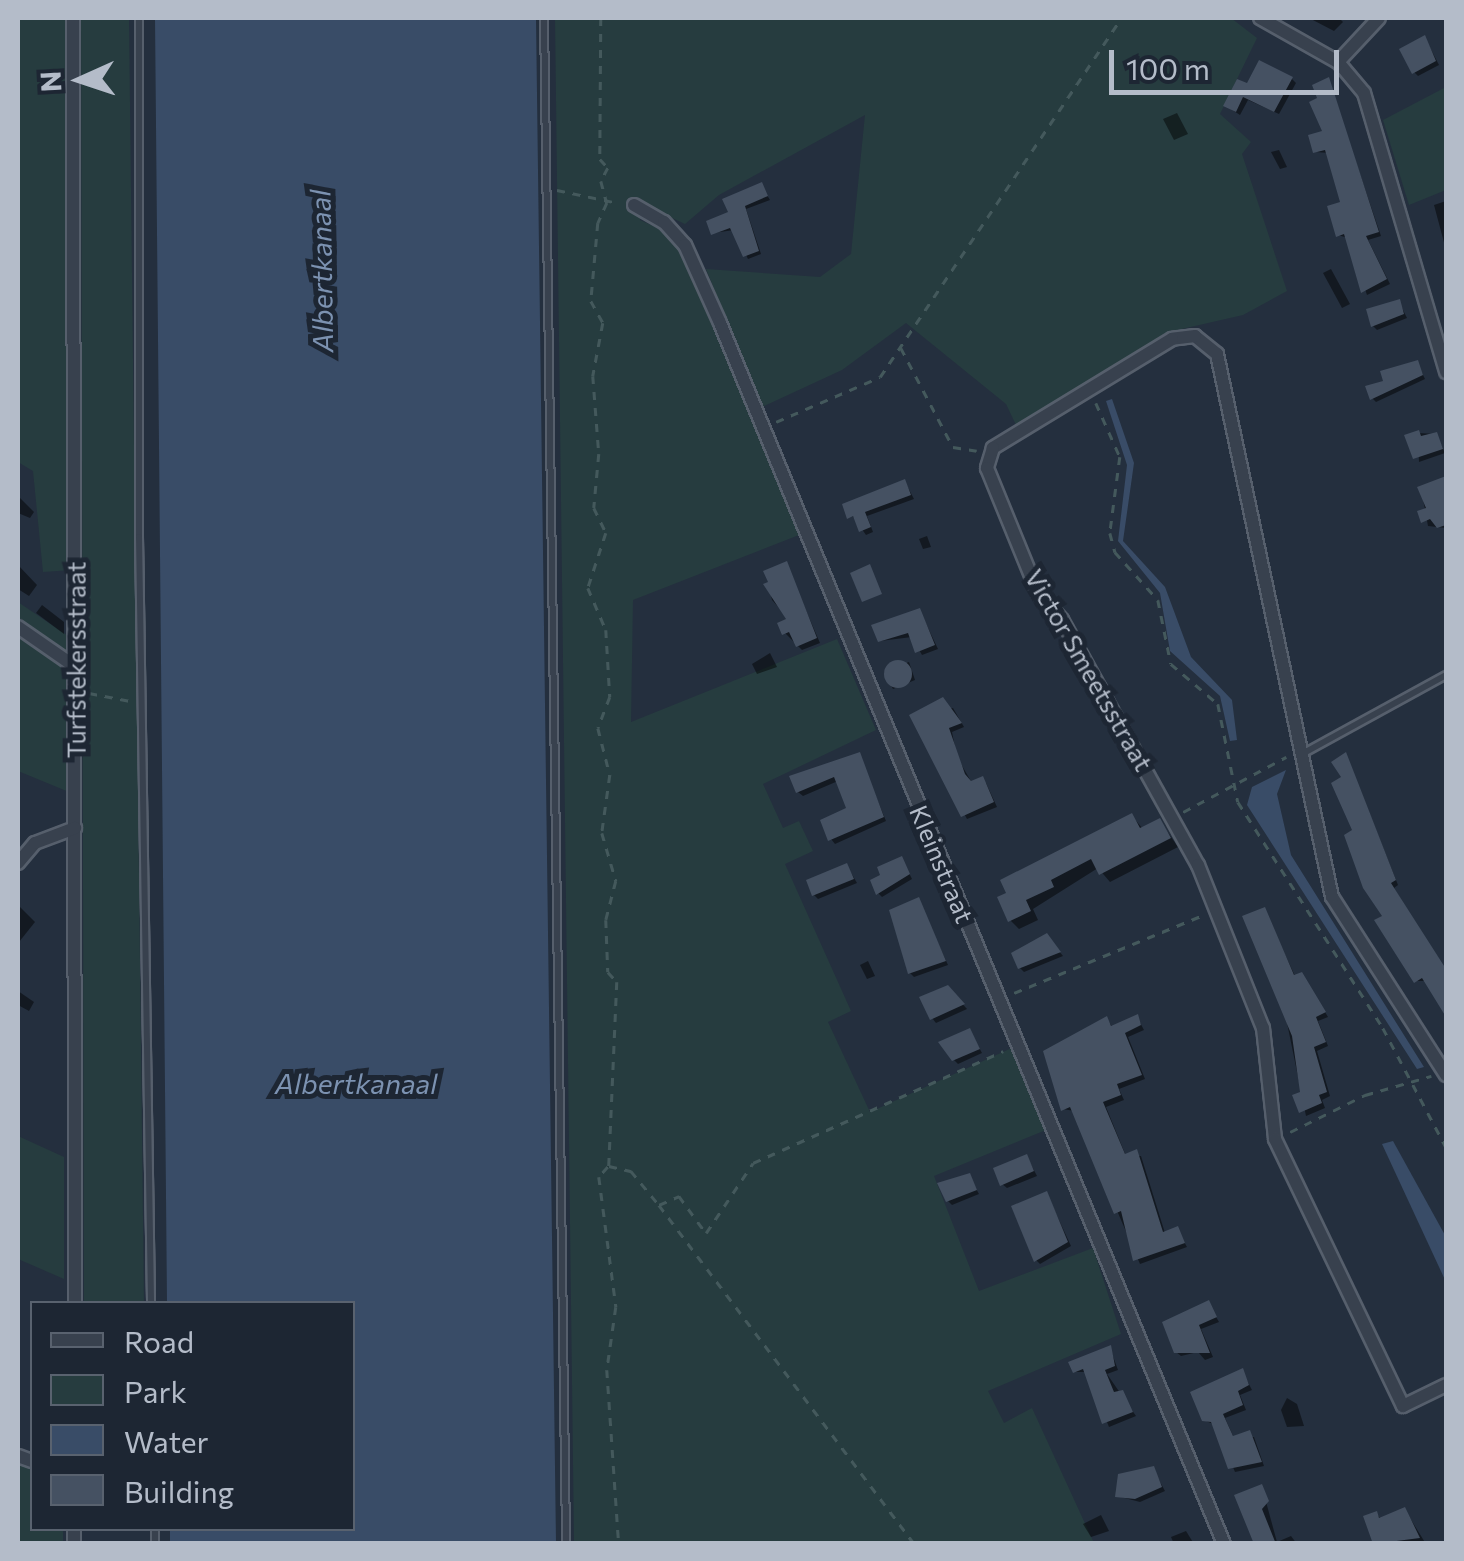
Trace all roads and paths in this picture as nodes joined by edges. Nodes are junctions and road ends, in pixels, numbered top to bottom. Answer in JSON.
{"nodes":[{"id":1,"x":74,"y":18,"type":"edge"},
{"id":2,"x":140,"y":18,"type":"edge"},
{"id":3,"x":544,"y":18,"type":"edge"},
{"id":4,"x":601,"y":18,"type":"edge"},
{"id":5,"x":1121,"y":18,"type":"edge"},
{"id":6,"x":1260,"y":18,"type":"edge"},
{"id":7,"x":1379,"y":18,"type":"edge"},
{"id":8,"x":1338,"y":62,"type":"junction"},
{"id":9,"x":546,"y":186,"type":"junction"},
{"id":10,"x":607,"y":202,"type":"junction"},
{"id":11,"x":623,"y":204,"type":"joint"},
{"id":12,"x":901,"y":346,"type":"junction"},
{"id":13,"x":1446,"y":372,"type":"edge"},
{"id":14,"x":1090,"y":391,"type":"junction"},
{"id":15,"x":761,"y":428,"type":"junction"},
{"id":16,"x":988,"y":453,"type":"junction"},
{"id":17,"x":18,"y":628,"type":"edge"},
{"id":18,"x":77,"y":668,"type":"junction"},
{"id":19,"x":1446,"y":674,"type":"edge"},
{"id":20,"x":78,"y":691,"type":"junction"},
{"id":21,"x":142,"y":703,"type":"junction"},
{"id":22,"x":1302,"y":754,"type":"junction"},
{"id":23,"x":1286,"y":757,"type":"dead end"},
{"id":24,"x":1234,"y":784,"type":"junction"},
{"id":25,"x":1175,"y":817,"type":"junction"},
{"id":26,"x":76,"y":828,"type":"junction"},
{"id":27,"x":18,"y":862,"type":"edge"},
{"id":28,"x":1216,"y":910,"type":"junction"},
{"id":29,"x":999,"y":1000,"type":"junction"},
{"id":30,"x":1014,"y":1046,"type":"dead end"},
{"id":31,"x":1446,"y":1074,"type":"edge"},
{"id":32,"x":1408,"y":1083,"type":"junction"},
{"id":33,"x":1275,"y":1139,"type":"junction"},
{"id":34,"x":1446,"y":1147,"type":"edge"},
{"id":35,"x":609,"y":1166,"type":"junction"},
{"id":36,"x":658,"y":1206,"type":"junction"},
{"id":37,"x":75,"y":1301,"type":"edge"},
{"id":38,"x":151,"y":1301,"type":"edge"},
{"id":39,"x":1446,"y":1384,"type":"edge"},
{"id":40,"x":566,"y":1544,"type":"edge"},
{"id":41,"x":620,"y":1544,"type":"edge"},
{"id":42,"x":914,"y":1544,"type":"edge"},
{"id":43,"x":1224,"y":1544,"type":"edge"}],
"edges":[{"from":1,"to":18,"type":"street","name":"Turfstekersstraat"},
{"from":2,"to":21,"type":"lane"},
{"from":3,"to":9,"type":"lane"},
{"from":4,"to":10,"type":"path"},
{"from":5,"to":12,"type":"path"},
{"from":6,"to":8,"type":"street"},
{"from":7,"to":8,"type":"street"},
{"from":8,"to":13,"type":"street"},
{"from":9,"to":10,"type":"path"},
{"from":9,"to":40,"type":"lane"},
{"from":10,"to":11,"type":"path"},
{"from":10,"to":35,"type":"path"},
{"from":11,"to":15,"type":"street","name":"Kleinstraat"},
{"from":12,"to":15,"type":"path"},
{"from":12,"to":16,"type":"path"},
{"from":14,"to":16,"type":"street"},
{"from":14,"to":22,"type":"street"},
{"from":14,"to":24,"type":"path"},
{"from":15,"to":29,"type":"street","name":"Kleinstraat"},
{"from":16,"to":25,"type":"street","name":"Victor Smeetsstraat"},
{"from":17,"to":18,"type":"street"},
{"from":18,"to":20,"type":"street","name":"Turfstekersstraat"},
{"from":19,"to":22,"type":"lane"},
{"from":20,"to":21,"type":"path"},
{"from":20,"to":26,"type":"street","name":"Turfstekersstraat"},
{"from":21,"to":38,"type":"lane"},
{"from":22,"to":31,"type":"street"},
{"from":23,"to":24,"type":"path"},
{"from":24,"to":25,"type":"path"},
{"from":24,"to":32,"type":"path"},
{"from":25,"to":28,"type":"street","name":"Victor Smeetsstraat"},
{"from":26,"to":27,"type":"street"},
{"from":26,"to":37,"type":"street","name":"Turfstekersstraat"},
{"from":28,"to":29,"type":"path"},
{"from":28,"to":33,"type":"street","name":"Victor Smeetsstraat"},
{"from":29,"to":43,"type":"street","name":"Kleinstraat"},
{"from":30,"to":36,"type":"path"},
{"from":31,"to":32,"type":"path"},
{"from":32,"to":33,"type":"path"},
{"from":32,"to":34,"type":"path"},
{"from":33,"to":39,"type":"street","name":"Victor Smeetsstraat"},
{"from":35,"to":36,"type":"path"},
{"from":35,"to":41,"type":"path"},
{"from":36,"to":42,"type":"path"}]}
